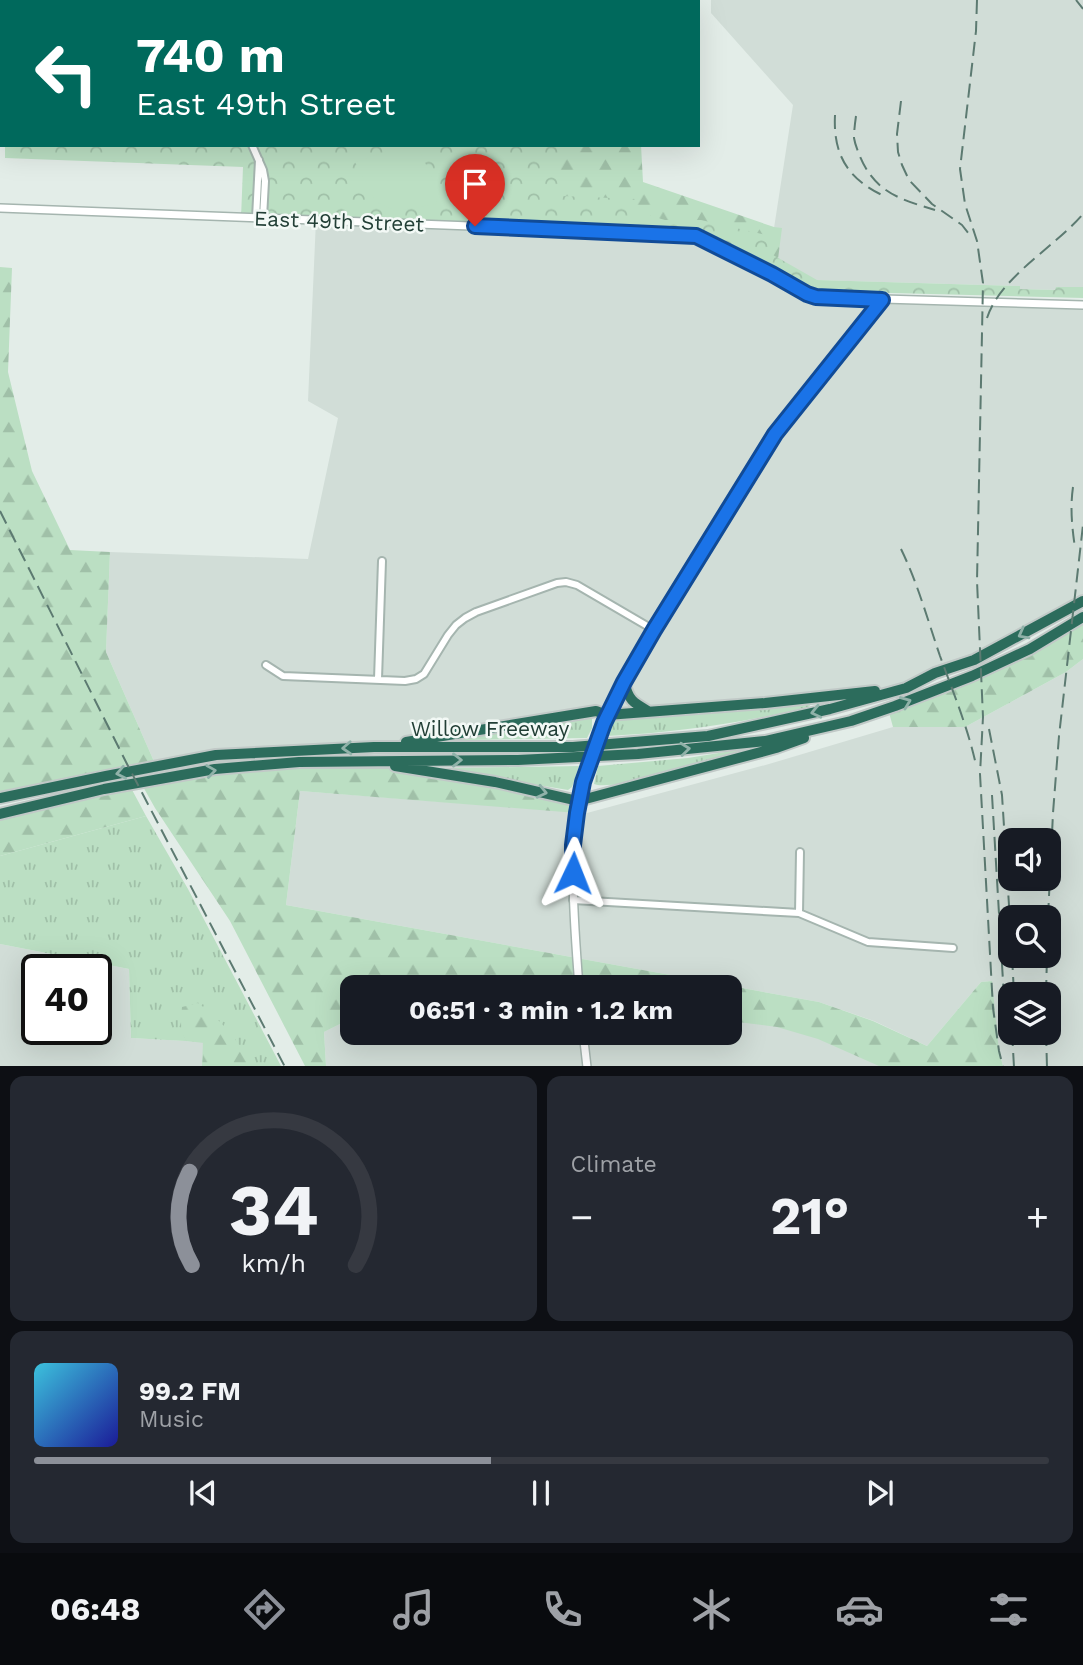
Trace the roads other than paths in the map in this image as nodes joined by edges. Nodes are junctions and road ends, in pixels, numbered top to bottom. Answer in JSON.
{"nodes":[{"id":1,"x":253,"y":147,"type":"edge"},
{"id":2,"x":0,"y":208,"type":"edge"},
{"id":3,"x":259,"y":218,"type":"junction"},
{"id":4,"x":882,"y":300,"type":"junction"},
{"id":5,"x":1083,"y":305,"type":"edge"},
{"id":6,"x":382,"y":561,"type":"dead end"},
{"id":7,"x":1083,"y":601,"type":"edge"},
{"id":8,"x":1083,"y":617,"type":"edge"},
{"id":9,"x":654,"y":630,"type":"junction"},
{"id":10,"x":266,"y":665,"type":"dead end"},
{"id":11,"x":378,"y":679,"type":"junction"},
{"id":12,"x":624,"y":682,"type":"junction"},
{"id":13,"x":906,"y":688,"type":"junction"},
{"id":14,"x":648,"y":711,"type":"junction"},
{"id":15,"x":605,"y":719,"type":"junction"},
{"id":16,"x":851,"y":721,"type":"junction"},
{"id":17,"x":374,"y":747,"type":"junction"},
{"id":18,"x":365,"y":761,"type":"junction"},
{"id":19,"x":0,"y":798,"type":"edge"},
{"id":20,"x":578,"y":801,"type":"junction"},
{"id":21,"x":0,"y":814,"type":"edge"},
{"id":22,"x":800,"y":852,"type":"dead end"},
{"id":23,"x":573,"y":900,"type":"junction"},
{"id":24,"x":799,"y":913,"type":"junction"},
{"id":25,"x":953,"y":948,"type":"dead end"},
{"id":26,"x":578,"y":975,"type":"edge"},
{"id":27,"x":585,"y":1045,"type":"edge"},
{"id":28,"x":587,"y":1066,"type":"edge"}],
"edges":[{"from":1,"to":3,"type":"street"},
{"from":2,"to":3,"type":"street","name":"East 49th Street"},
{"from":3,"to":4,"type":"street","name":"East 49th Street"},
{"from":4,"to":5,"type":"street","name":"East 49th Street"},
{"from":4,"to":9,"type":"street"},
{"from":6,"to":11,"type":"street"},
{"from":7,"to":13,"type":"highway","name":"Willow Freeway","one_way":true},
{"from":16,"to":8,"type":"highway","name":"Willow Freeway","one_way":true},
{"from":9,"to":11,"type":"street"},
{"from":9,"to":12,"type":"street"},
{"from":10,"to":11,"type":"street"},
{"from":12,"to":14,"type":"highway"},
{"from":12,"to":15,"type":"street"},
{"from":13,"to":14,"type":"highway"},
{"from":13,"to":17,"type":"highway","name":"Willow Freeway","one_way":true},
{"from":14,"to":15,"type":"highway"},
{"from":15,"to":17,"type":"highway"},
{"from":15,"to":20,"type":"street","bridge":true},
{"from":18,"to":16,"type":"highway","name":"Willow Freeway","one_way":true},
{"from":16,"to":20,"type":"highway"},
{"from":17,"to":19,"type":"highway","name":"Willow Freeway","one_way":true},
{"from":18,"to":20,"type":"highway","one_way":true},
{"from":21,"to":18,"type":"highway","name":"Willow Freeway","one_way":true},
{"from":20,"to":23,"type":"street"},
{"from":22,"to":24,"type":"street"},
{"from":23,"to":24,"type":"street"},
{"from":23,"to":26,"type":"street"},
{"from":24,"to":25,"type":"street"},
{"from":27,"to":28,"type":"street"}]}
